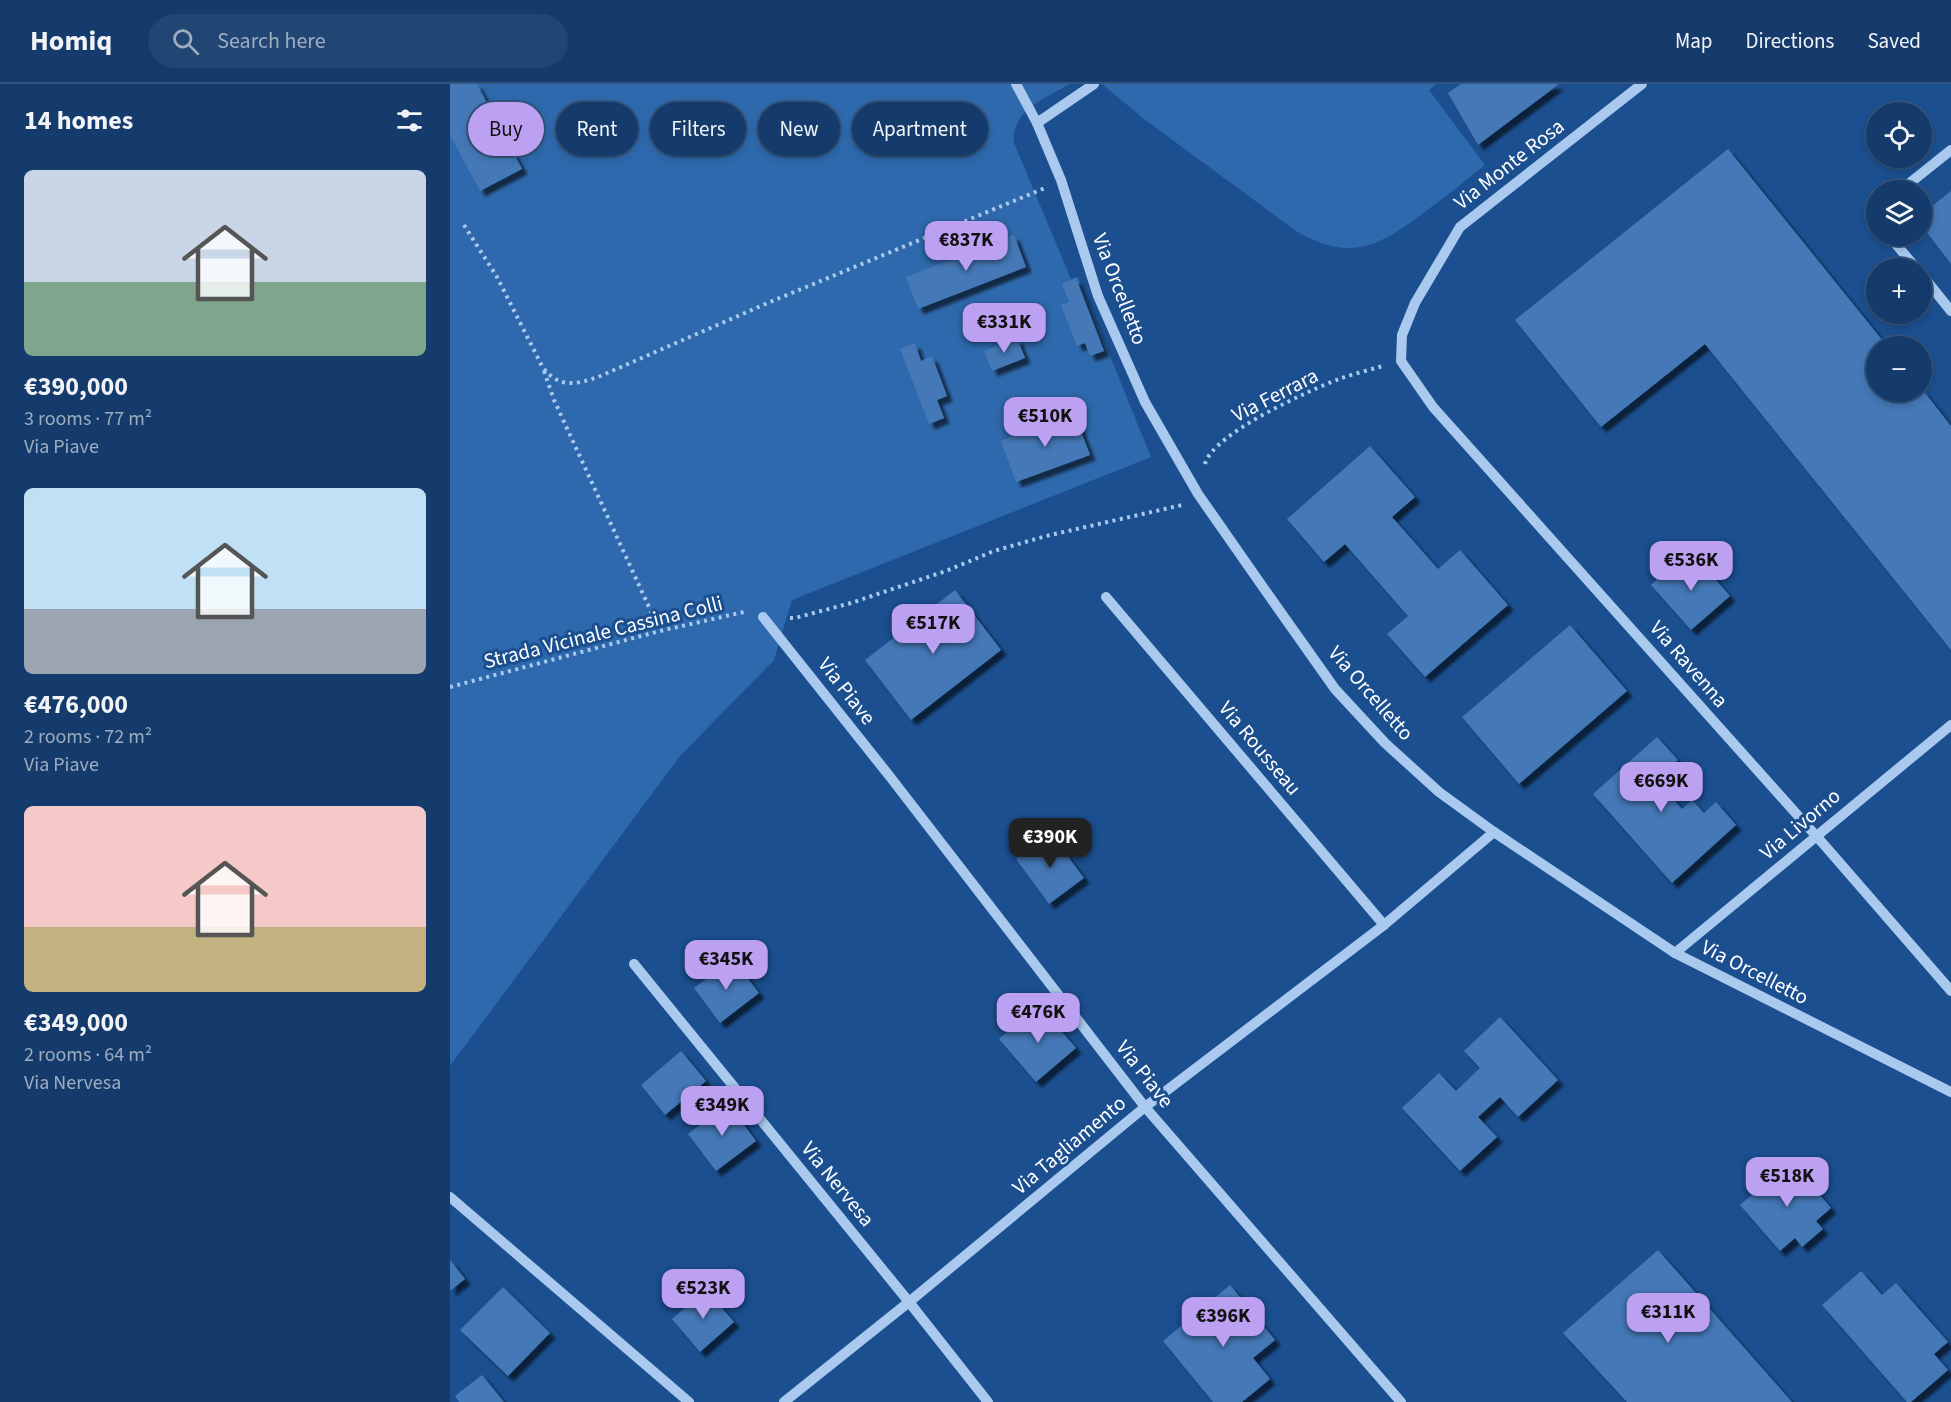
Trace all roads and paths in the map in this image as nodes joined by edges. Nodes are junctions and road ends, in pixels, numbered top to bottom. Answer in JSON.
{"nodes":[{"id":1,"x":1016,"y":84,"type":"edge"},
{"id":2,"x":1094,"y":84,"type":"edge"},
{"id":3,"x":1642,"y":84,"type":"edge"},
{"id":4,"x":1037,"y":123,"type":"junction"},
{"id":5,"x":1951,"y":150,"type":"edge"},
{"id":6,"x":1060,"y":180,"type":"junction"},
{"id":7,"x":1914,"y":180,"type":"edge"},
{"id":8,"x":464,"y":225,"type":"dead end"},
{"id":9,"x":1897,"y":246,"type":"edge"},
{"id":10,"x":1908,"y":258,"type":"edge"},
{"id":11,"x":1932,"y":287,"type":"edge"},
{"id":12,"x":1951,"y":311,"type":"edge"},
{"id":13,"x":1401,"y":361,"type":"junction"},
{"id":14,"x":543,"y":368,"type":"junction"},
{"id":15,"x":1198,"y":494,"type":"junction"},
{"id":16,"x":1106,"y":597,"type":"dead end"},
{"id":17,"x":763,"y":617,"type":"junction"},
{"id":18,"x":660,"y":631,"type":"junction"},
{"id":19,"x":450,"y":687,"type":"edge"},
{"id":20,"x":1951,"y":725,"type":"edge"},
{"id":21,"x":1494,"y":832,"type":"junction"},
{"id":22,"x":1815,"y":837,"type":"junction"},
{"id":23,"x":1384,"y":925,"type":"junction"},
{"id":24,"x":1675,"y":953,"type":"junction"},
{"id":25,"x":634,"y":964,"type":"dead end"},
{"id":26,"x":1951,"y":991,"type":"edge"},
{"id":27,"x":1951,"y":1092,"type":"edge"},
{"id":28,"x":1145,"y":1107,"type":"junction"},
{"id":29,"x":452,"y":1204,"type":"edge"},
{"id":30,"x":909,"y":1302,"type":"junction"},
{"id":31,"x":689,"y":1402,"type":"edge"},
{"id":32,"x":784,"y":1402,"type":"edge"},
{"id":33,"x":988,"y":1402,"type":"edge"},
{"id":34,"x":1401,"y":1402,"type":"edge"}],
"edges":[{"from":1,"to":4,"type":"street","name":"Via Orcelletto"},
{"from":2,"to":4,"type":"street"},
{"from":3,"to":13,"type":"street","name":"Via Monte Rosa"},
{"from":4,"to":6,"type":"street","name":"Via Orcelletto"},
{"from":5,"to":7,"type":"street"},
{"from":6,"to":14,"type":"path"},
{"from":6,"to":15,"type":"street","name":"Via Orcelletto"},
{"from":8,"to":14,"type":"path"},
{"from":9,"to":10,"type":"street"},
{"from":11,"to":12,"type":"street"},
{"from":13,"to":15,"type":"path","name":"Via Ferrara"},
{"from":13,"to":22,"type":"street","name":"Via Ravenna"},
{"from":14,"to":18,"type":"path"},
{"from":15,"to":17,"type":"path","name":"Strada Vicinale Cassina Colli"},
{"from":15,"to":21,"type":"street","name":"Via Orcelletto"},
{"from":16,"to":23,"type":"street","name":"Via Rousseau"},
{"from":17,"to":18,"type":"path","name":"Strada Vicinale Cassina Colli"},
{"from":17,"to":28,"type":"street","name":"Via Piave"},
{"from":18,"to":19,"type":"path","name":"Strada Vicinale Cassina Colli"},
{"from":20,"to":22,"type":"street","name":"Via Livorno"},
{"from":21,"to":23,"type":"street","name":"Via Tagliamento"},
{"from":21,"to":24,"type":"street","name":"Via Orcelletto"},
{"from":22,"to":24,"type":"street","name":"Via Livorno"},
{"from":22,"to":26,"type":"street","name":"Via Ravenna"},
{"from":23,"to":28,"type":"street","name":"Via Tagliamento"},
{"from":24,"to":27,"type":"street","name":"Via Orcelletto"},
{"from":25,"to":30,"type":"street","name":"Via Nervesa"},
{"from":28,"to":30,"type":"street","name":"Via Tagliamento"},
{"from":28,"to":34,"type":"street","name":"Via Piave"},
{"from":29,"to":31,"type":"street"},
{"from":30,"to":32,"type":"street","name":"Via Tagliamento"},
{"from":30,"to":33,"type":"street","name":"Via Nervesa"}]}
